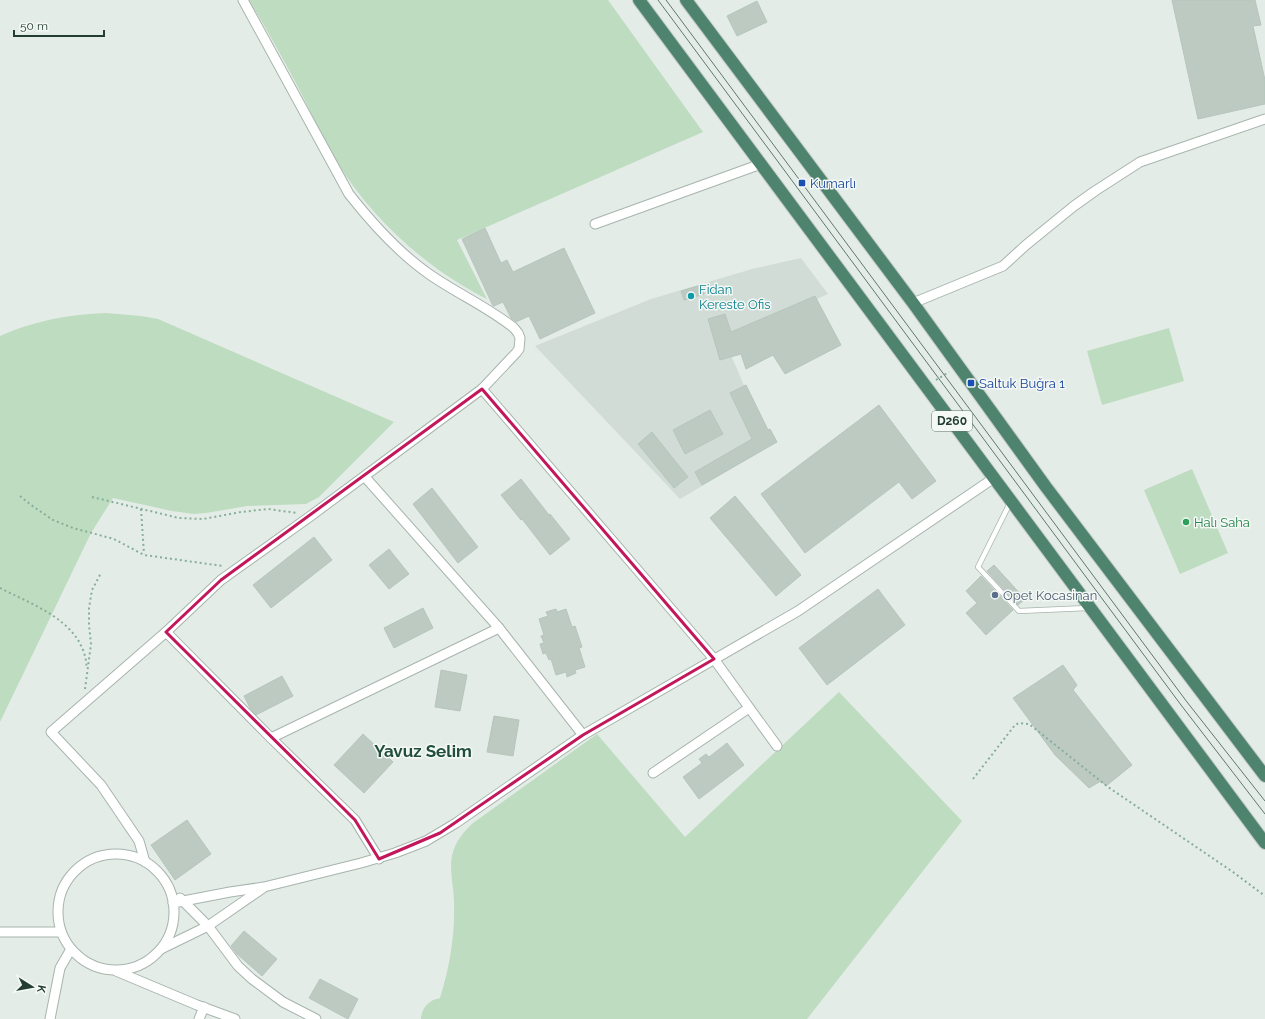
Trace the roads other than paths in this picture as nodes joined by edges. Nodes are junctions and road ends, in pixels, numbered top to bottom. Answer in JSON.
{"nodes":[{"id":1,"x":243,"y":0,"type":"edge"},
{"id":2,"x":639,"y":0,"type":"edge"},
{"id":3,"x":686,"y":0,"type":"edge"},
{"id":4,"x":1265,"y":119,"type":"edge"},
{"id":5,"x":761,"y":164,"type":"junction"},
{"id":6,"x":595,"y":224,"type":"dead end"},
{"id":7,"x":913,"y":303,"type":"junction"},
{"id":8,"x":482,"y":389,"type":"junction"},
{"id":9,"x":365,"y":476,"type":"junction"},
{"id":10,"x":994,"y":478,"type":"junction"},
{"id":11,"x":1012,"y":500,"type":"junction"},
{"id":12,"x":1089,"y":608,"type":"junction"},
{"id":13,"x":499,"y":628,"type":"junction"},
{"id":14,"x":166,"y":632,"type":"junction"},
{"id":15,"x":714,"y":659,"type":"junction"},
{"id":16,"x":749,"y":708,"type":"junction"},
{"id":17,"x":583,"y":734,"type":"junction"},
{"id":18,"x":271,"y":738,"type":"junction"},
{"id":19,"x":777,"y":746,"type":"dead end"},
{"id":20,"x":654,"y":773,"type":"dead end"},
{"id":21,"x":1264,"y":774,"type":"edge"},
{"id":22,"x":1265,"y":843,"type":"edge"},
{"id":23,"x":379,"y":859,"type":"junction"},
{"id":24,"x":145,"y":862,"type":"junction"},
{"id":25,"x":166,"y":884,"type":"junction"},
{"id":26,"x":264,"y":887,"type":"junction"},
{"id":27,"x":183,"y":901,"type":"junction"},
{"id":28,"x":173,"y":902,"type":"junction"},
{"id":29,"x":208,"y":926,"type":"junction"},
{"id":30,"x":0,"y":932,"type":"edge"},
{"id":31,"x":61,"y":932,"type":"junction"},
{"id":32,"x":71,"y":949,"type":"junction"},
{"id":33,"x":160,"y":950,"type":"junction"},
{"id":34,"x":115,"y":970,"type":"junction"},
{"id":35,"x":204,"y":1007,"type":"junction"},
{"id":36,"x":50,"y":1019,"type":"edge"},
{"id":37,"x":198,"y":1019,"type":"edge"},
{"id":38,"x":235,"y":1019,"type":"edge"},
{"id":39,"x":316,"y":1019,"type":"edge"}],
"edges":[{"from":1,"to":8,"type":"street"},
{"from":2,"to":5,"type":"highway","number":"D260"},
{"from":3,"to":7,"type":"highway","number":"D260"},
{"from":4,"to":7,"type":"street"},
{"from":5,"to":6,"type":"street"},
{"from":5,"to":10,"type":"highway","number":"D260"},
{"from":7,"to":21,"type":"highway","number":"D260"},
{"from":8,"to":9,"type":"street"},
{"from":8,"to":15,"type":"street"},
{"from":9,"to":13,"type":"street"},
{"from":9,"to":14,"type":"street"},
{"from":10,"to":11,"type":"highway","number":"D260"},
{"from":10,"to":15,"type":"street"},
{"from":11,"to":12,"type":"highway","number":"D260"},
{"from":11,"to":12,"type":"lane"},
{"from":12,"to":22,"type":"highway","number":"D260"},
{"from":13,"to":17,"type":"street"},
{"from":13,"to":18,"type":"street"},
{"from":14,"to":18,"type":"street"},
{"from":14,"to":24,"type":"street"},
{"from":15,"to":16,"type":"street"},
{"from":15,"to":17,"type":"street"},
{"from":16,"to":19,"type":"street"},
{"from":16,"to":20,"type":"street"},
{"from":17,"to":23,"type":"street"},
{"from":18,"to":23,"type":"street"},
{"from":23,"to":26,"type":"street"},
{"from":24,"to":25,"type":"street"},
{"from":24,"to":31,"type":"street"},
{"from":25,"to":27,"type":"street"},
{"from":25,"to":28,"type":"street"},
{"from":26,"to":27,"type":"street"},
{"from":26,"to":29,"type":"street"},
{"from":27,"to":28,"type":"street"},
{"from":27,"to":29,"type":"street"},
{"from":28,"to":33,"type":"street"},
{"from":29,"to":33,"type":"street"},
{"from":29,"to":39,"type":"street"},
{"from":30,"to":31,"type":"street"},
{"from":31,"to":32,"type":"street"},
{"from":32,"to":34,"type":"street"},
{"from":32,"to":36,"type":"street"},
{"from":33,"to":34,"type":"street"},
{"from":34,"to":35,"type":"street"},
{"from":35,"to":37,"type":"street"},
{"from":35,"to":38,"type":"street"}]}
